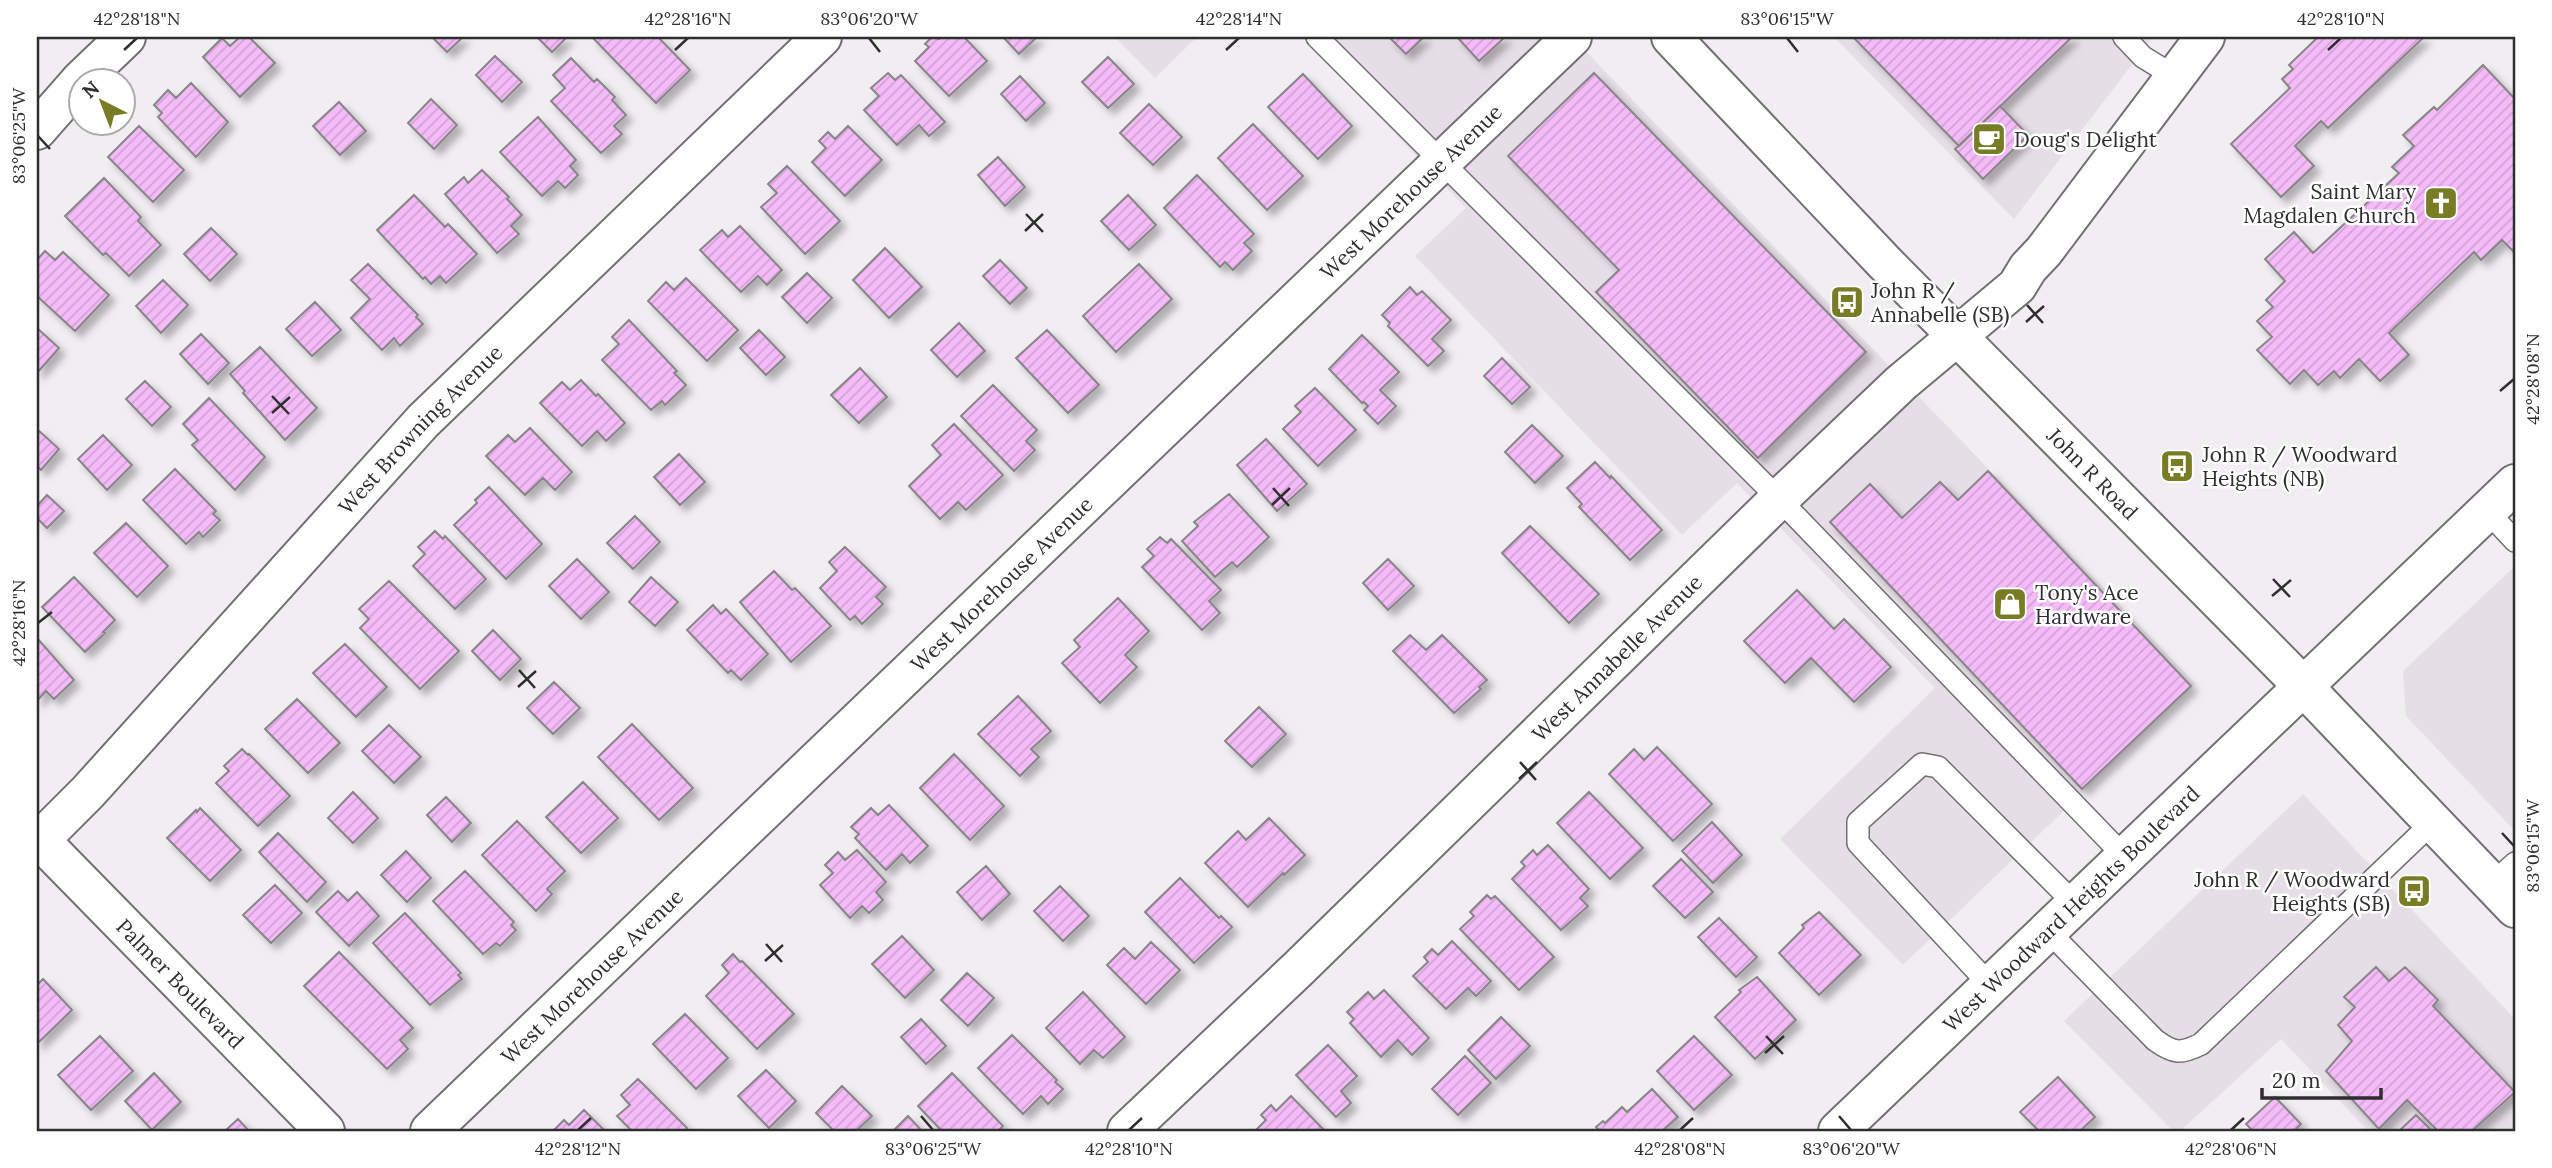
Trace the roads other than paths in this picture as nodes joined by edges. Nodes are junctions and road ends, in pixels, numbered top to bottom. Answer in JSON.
{"nodes":[{"id":1,"x":126,"y":37,"type":"edge"},
{"id":2,"x":822,"y":37,"type":"edge"},
{"id":3,"x":1317,"y":37,"type":"edge"},
{"id":4,"x":1572,"y":37,"type":"edge"},
{"id":5,"x":1671,"y":37,"type":"edge"},
{"id":6,"x":2124,"y":37,"type":"edge"},
{"id":7,"x":2205,"y":37,"type":"edge"},
{"id":8,"x":96,"y":66,"type":"edge"},
{"id":9,"x":2174,"y":76,"type":"junction"},
{"id":10,"x":66,"y":98,"type":"edge"},
{"id":11,"x":37,"y":130,"type":"edge"},
{"id":12,"x":1441,"y":162,"type":"junction"},
{"id":13,"x":1957,"y":335,"type":"junction"},
{"id":14,"x":2515,"y":484,"type":"edge"},
{"id":15,"x":1779,"y":499,"type":"junction"},
{"id":16,"x":2487,"y":511,"type":"junction"},
{"id":17,"x":2515,"y":541,"type":"edge"},
{"id":18,"x":2302,"y":685,"type":"junction"},
{"id":19,"x":2433,"y":822,"type":"junction"},
{"id":20,"x":38,"y":840,"type":"edge"},
{"id":21,"x":2124,"y":856,"type":"junction"},
{"id":22,"x":2507,"y":885,"type":"edge"},
{"id":23,"x":2075,"y":904,"type":"junction"},
{"id":24,"x":2047,"y":930,"type":"junction"},
{"id":25,"x":1990,"y":985,"type":"junction"},
{"id":26,"x":324,"y":1131,"type":"edge"},
{"id":27,"x":430,"y":1131,"type":"edge"},
{"id":28,"x":1127,"y":1131,"type":"edge"},
{"id":29,"x":1838,"y":1131,"type":"edge"}],
"edges":[{"from":1,"to":8,"type":"street"},
{"from":2,"to":20,"type":"street","name":"West Browning Avenue"},
{"from":3,"to":12,"type":"lane"},
{"from":4,"to":12,"type":"street","name":"West Morehouse Avenue"},
{"from":5,"to":13,"type":"street","name":"John R Road"},
{"from":6,"to":9,"type":"lane"},
{"from":7,"to":9,"type":"street","name":"West Annabelle Avenue"},
{"from":9,"to":13,"type":"street","name":"West Annabelle Avenue"},
{"from":10,"to":11,"type":"street"},
{"from":12,"to":15,"type":"lane"},
{"from":12,"to":27,"type":"street","name":"West Morehouse Avenue"},
{"from":13,"to":15,"type":"street","name":"West Annabelle Avenue"},
{"from":13,"to":18,"type":"street","name":"John R Road"},
{"from":14,"to":16,"type":"street","name":"West Woodward Heights Boulevard"},
{"from":15,"to":21,"type":"lane"},
{"from":15,"to":28,"type":"street","name":"West Annabelle Avenue"},
{"from":16,"to":17,"type":"lane"},
{"from":16,"to":18,"type":"street","name":"West Woodward Heights Boulevard"},
{"from":18,"to":19,"type":"street","name":"John R Road"},
{"from":18,"to":21,"type":"street","name":"West Woodward Heights Boulevard"},
{"from":19,"to":22,"type":"street","name":"John R Road"},
{"from":19,"to":24,"type":"lane"},
{"from":20,"to":26,"type":"street","name":"Palmer Boulevard"},
{"from":21,"to":23,"type":"street","name":"West Woodward Heights Boulevard"},
{"from":23,"to":24,"type":"street","name":"West Woodward Heights Boulevard"},
{"from":23,"to":25,"type":"lane"},
{"from":24,"to":25,"type":"street","name":"West Woodward Heights Boulevard"},
{"from":25,"to":29,"type":"street","name":"West Woodward Heights Boulevard"}]}
